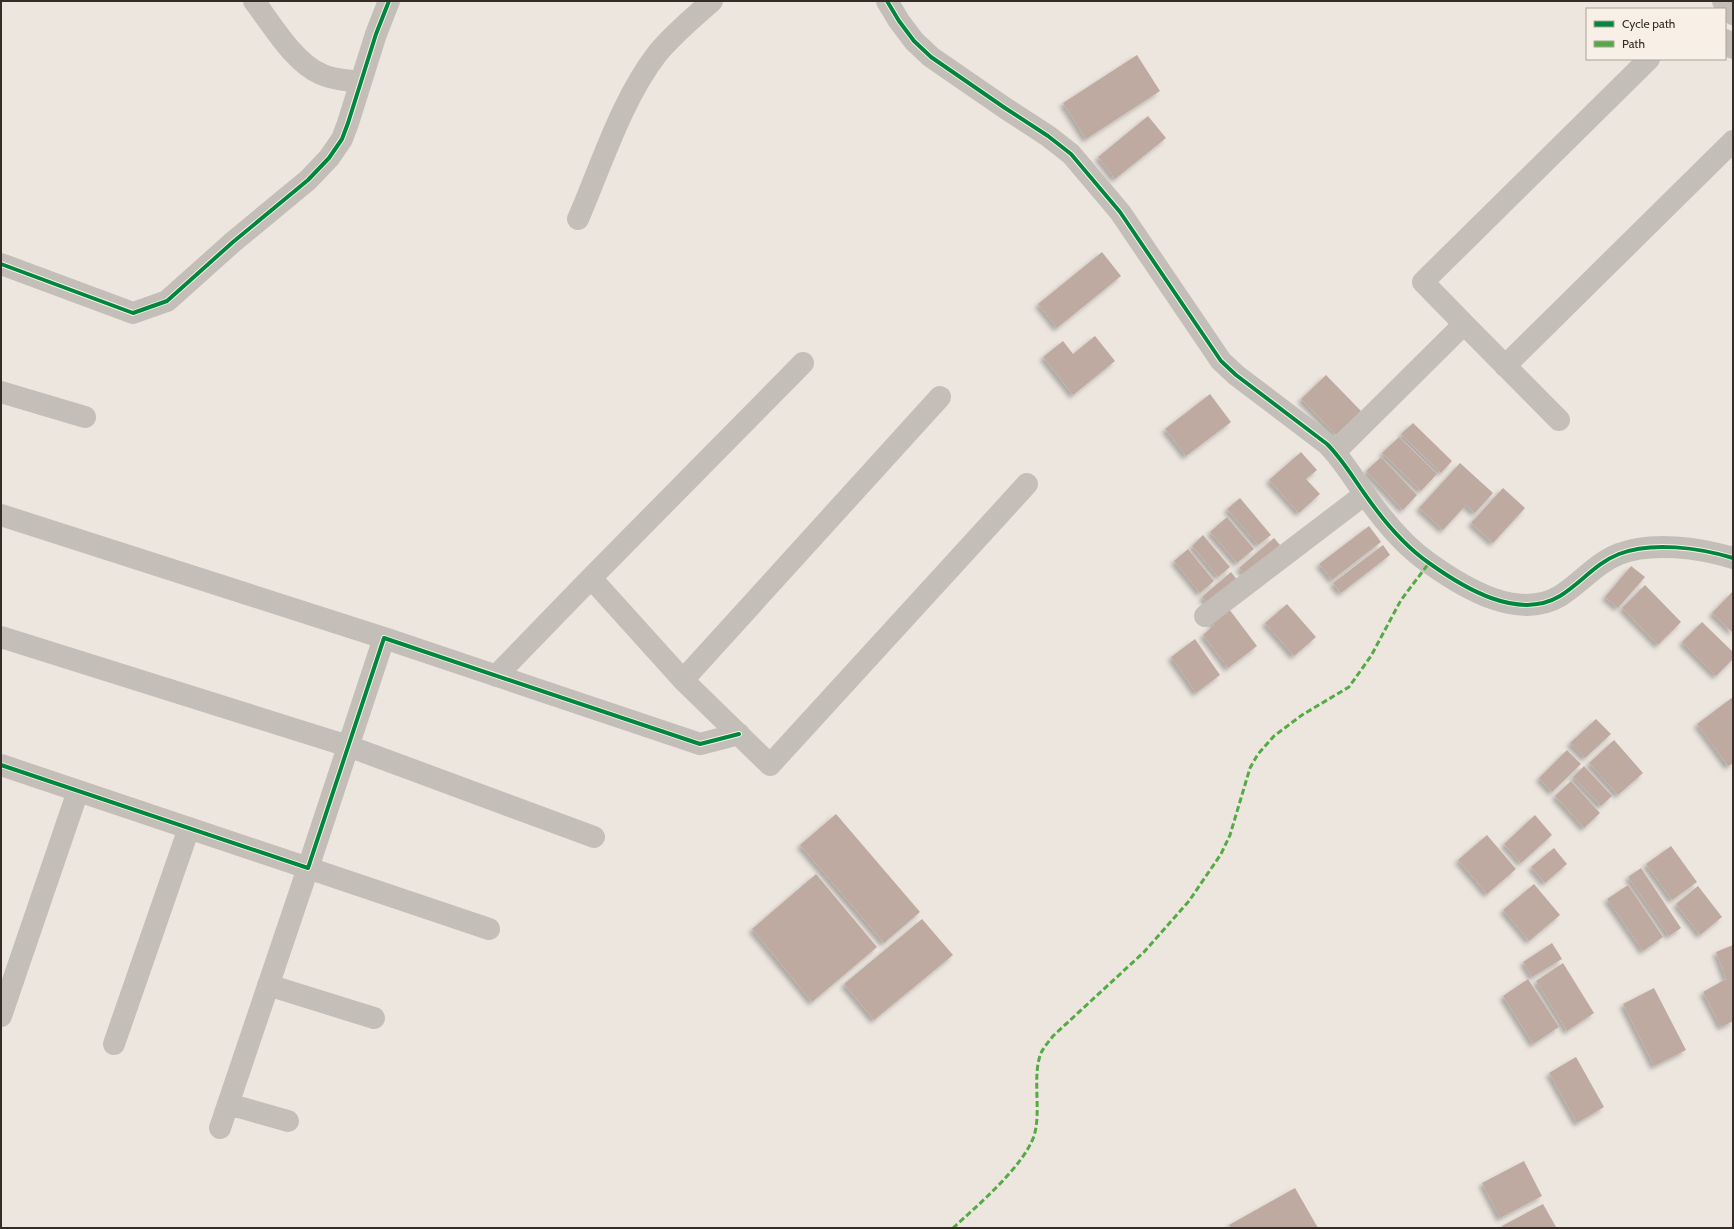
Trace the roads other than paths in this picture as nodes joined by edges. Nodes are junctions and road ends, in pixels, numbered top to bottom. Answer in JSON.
{"nodes":[{"id":1,"x":254,"y":1,"type":"edge"},
{"id":2,"x":390,"y":1,"type":"edge"},
{"id":3,"x":712,"y":1,"type":"edge"},
{"id":4,"x":887,"y":1,"type":"edge"},
{"id":5,"x":1723,"y":1,"type":"edge"},
{"id":6,"x":1733,"y":14,"type":"edge"},
{"id":7,"x":1648,"y":60,"type":"edge"},
{"id":8,"x":360,"y":82,"type":"junction"},
{"id":9,"x":1733,"y":141,"type":"edge"},
{"id":10,"x":578,"y":219,"type":"dead end"},
{"id":11,"x":1,"y":264,"type":"edge"},
{"id":12,"x":1464,"y":324,"type":"junction"},
{"id":13,"x":803,"y":362,"type":"dead end"},
{"id":14,"x":1506,"y":366,"type":"junction"},
{"id":15,"x":1,"y":392,"type":"edge"},
{"id":16,"x":940,"y":397,"type":"dead end"},
{"id":17,"x":85,"y":417,"type":"dead end"},
{"id":18,"x":1559,"y":420,"type":"dead end"},
{"id":19,"x":1335,"y":452,"type":"junction"},
{"id":20,"x":1027,"y":484,"type":"dead end"},
{"id":21,"x":1365,"y":494,"type":"junction"},
{"id":22,"x":1,"y":515,"type":"edge"},
{"id":23,"x":1733,"y":558,"type":"edge"},
{"id":24,"x":591,"y":578,"type":"junction"},
{"id":25,"x":1205,"y":616,"type":"dead end"},
{"id":26,"x":1,"y":637,"type":"edge"},
{"id":27,"x":384,"y":638,"type":"junction"},
{"id":28,"x":496,"y":676,"type":"junction"},
{"id":29,"x":683,"y":680,"type":"junction"},
{"id":30,"x":739,"y":734,"type":"junction"},
{"id":31,"x":348,"y":746,"type":"junction"},
{"id":32,"x":1,"y":765,"type":"edge"},
{"id":33,"x":78,"y":791,"type":"junction"},
{"id":34,"x":189,"y":828,"type":"junction"},
{"id":35,"x":594,"y":837,"type":"dead end"},
{"id":36,"x":308,"y":868,"type":"junction"},
{"id":37,"x":489,"y":929,"type":"dead end"},
{"id":38,"x":268,"y":985,"type":"junction"},
{"id":39,"x":1,"y":1016,"type":"edge"},
{"id":40,"x":374,"y":1018,"type":"dead end"},
{"id":41,"x":114,"y":1044,"type":"dead end"},
{"id":42,"x":228,"y":1104,"type":"junction"},
{"id":43,"x":288,"y":1121,"type":"dead end"},
{"id":44,"x":220,"y":1128,"type":"dead end"}],
"edges":[{"from":1,"to":8,"type":"street"},
{"from":2,"to":8,"type":"street"},
{"from":3,"to":10,"type":"street"},
{"from":4,"to":19,"type":"street"},
{"from":5,"to":6,"type":"street"},
{"from":7,"to":12,"type":"street"},
{"from":8,"to":11,"type":"street"},
{"from":9,"to":14,"type":"street"},
{"from":12,"to":14,"type":"street"},
{"from":12,"to":19,"type":"street"},
{"from":13,"to":24,"type":"street"},
{"from":14,"to":18,"type":"street"},
{"from":15,"to":17,"type":"street"},
{"from":16,"to":29,"type":"street"},
{"from":19,"to":21,"type":"street"},
{"from":20,"to":30,"type":"street"},
{"from":21,"to":23,"type":"street"},
{"from":21,"to":25,"type":"street"},
{"from":22,"to":27,"type":"street"},
{"from":24,"to":28,"type":"street"},
{"from":24,"to":29,"type":"street"},
{"from":26,"to":31,"type":"street"},
{"from":27,"to":28,"type":"street"},
{"from":27,"to":31,"type":"street"},
{"from":28,"to":30,"type":"street"},
{"from":29,"to":30,"type":"street"},
{"from":31,"to":35,"type":"street"},
{"from":31,"to":36,"type":"street"},
{"from":32,"to":33,"type":"street"},
{"from":33,"to":34,"type":"street"},
{"from":33,"to":39,"type":"street"},
{"from":34,"to":36,"type":"street"},
{"from":34,"to":41,"type":"street"},
{"from":36,"to":37,"type":"street"},
{"from":36,"to":38,"type":"street"},
{"from":38,"to":40,"type":"street"},
{"from":38,"to":42,"type":"street"},
{"from":42,"to":43,"type":"street"},
{"from":42,"to":44,"type":"street"}]}
